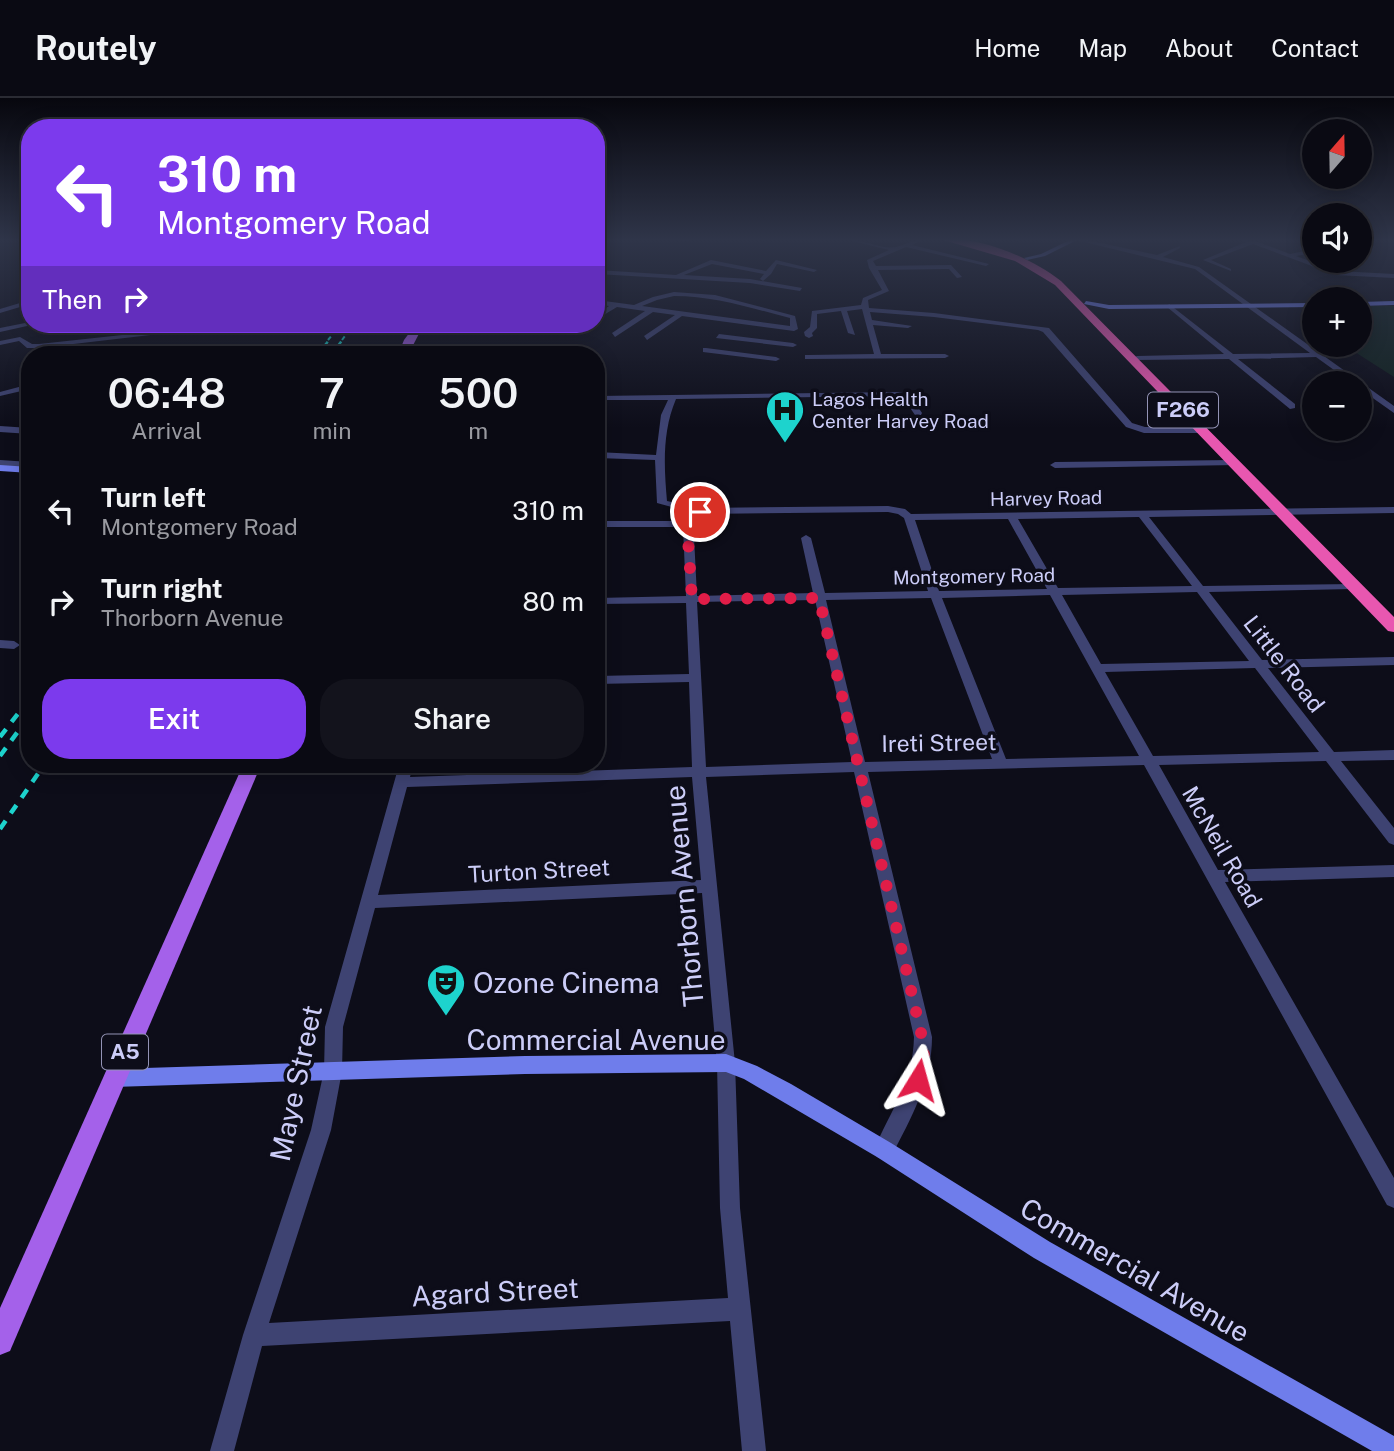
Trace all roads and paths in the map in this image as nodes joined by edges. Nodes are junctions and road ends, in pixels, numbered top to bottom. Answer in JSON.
{"nodes":[{"id":1,"x":645,"y":302,"type":"edge"},
{"id":2,"x":746,"y":302,"type":"edge"},
{"id":3,"x":865,"y":302,"type":"edge"},
{"id":4,"x":1078,"y":302,"type":"edge"},
{"id":5,"x":1085,"y":302,"type":"edge"},
{"id":6,"x":1244,"y":302,"type":"edge"},
{"id":7,"x":605,"y":303,"type":"edge"},
{"id":8,"x":1394,"y":303,"type":"edge"},
{"id":9,"x":616,"y":304,"type":"junction"},
{"id":10,"x":1247,"y":304,"type":"junction"},
{"id":11,"x":1372,"y":304,"type":"edge"},
{"id":12,"x":21,"y":305,"type":"edge"},
{"id":13,"x":1302,"y":305,"type":"edge"},
{"id":14,"x":637,"y":306,"type":"junction"},
{"id":15,"x":1169,"y":306,"type":"junction"},
{"id":16,"x":1090,"y":307,"type":"junction"},
{"id":17,"x":843,"y":308,"type":"junction"},
{"id":18,"x":652,"y":309,"type":"junction"},
{"id":19,"x":865,"y":309,"type":"junction"},
{"id":20,"x":0,"y":311,"type":"edge"},
{"id":21,"x":605,"y":312,"type":"edge"},
{"id":22,"x":680,"y":314,"type":"junction"},
{"id":23,"x":731,"y":322,"type":"junction"},
{"id":24,"x":869,"y":322,"type":"junction"},
{"id":25,"x":21,"y":326,"type":"edge"},
{"id":26,"x":908,"y":326,"type":"dead end"},
{"id":27,"x":0,"y":331,"type":"edge"},
{"id":28,"x":158,"y":333,"type":"edge"},
{"id":29,"x":414,"y":333,"type":"edge"},
{"id":30,"x":852,"y":333,"type":"dead end"},
{"id":31,"x":615,"y":335,"type":"dead end"},
{"id":32,"x":719,"y":336,"type":"junction"},
{"id":33,"x":809,"y":336,"type":"dead end"},
{"id":34,"x":647,"y":338,"type":"dead end"},
{"id":35,"x":10,"y":340,"type":"junction"},
{"id":36,"x":409,"y":340,"type":"junction"},
{"id":37,"x":0,"y":343,"type":"edge"},
{"id":38,"x":1302,"y":344,"type":"edge"},
{"id":39,"x":793,"y":345,"type":"dead end"},
{"id":40,"x":30,"y":346,"type":"edge"},
{"id":41,"x":39,"y":346,"type":"edge"},
{"id":42,"x":404,"y":346,"type":"edge"},
{"id":43,"x":407,"y":346,"type":"edge"},
{"id":44,"x":875,"y":347,"type":"junction"},
{"id":45,"x":939,"y":348,"type":"dead end"},
{"id":46,"x":1302,"y":355,"type":"edge"},
{"id":47,"x":945,"y":356,"type":"dead end"},
{"id":48,"x":1232,"y":356,"type":"junction"},
{"id":49,"x":808,"y":357,"type":"dead end"},
{"id":50,"x":878,"y":357,"type":"junction"},
{"id":51,"x":1321,"y":357,"type":"edge"},
{"id":52,"x":1138,"y":358,"type":"junction"},
{"id":53,"x":776,"y":359,"type":"dead end"},
{"id":54,"x":1340,"y":371,"type":"edge"},
{"id":55,"x":21,"y":388,"type":"edge"},
{"id":56,"x":0,"y":394,"type":"edge"},
{"id":57,"x":1372,"y":394,"type":"edge"},
{"id":58,"x":673,"y":397,"type":"junction"},
{"id":59,"x":605,"y":398,"type":"edge"},
{"id":60,"x":1290,"y":407,"type":"dead end"},
{"id":61,"x":1394,"y":410,"type":"edge"},
{"id":62,"x":918,"y":414,"type":"dead end"},
{"id":63,"x":0,"y":429,"type":"edge"},
{"id":64,"x":21,"y":430,"type":"edge"},
{"id":65,"x":1203,"y":430,"type":"junction"},
{"id":66,"x":605,"y":455,"type":"edge"},
{"id":67,"x":661,"y":458,"type":"junction"},
{"id":68,"x":1234,"y":463,"type":"junction"},
{"id":69,"x":0,"y":465,"type":"edge"},
{"id":70,"x":21,"y":465,"type":"edge"},
{"id":71,"x":1055,"y":465,"type":"dead end"},
{"id":72,"x":21,"y":468,"type":"edge"},
{"id":73,"x":1394,"y":510,"type":"edge"},
{"id":74,"x":700,"y":512,"type":"junction"},
{"id":75,"x":1290,"y":513,"type":"junction"},
{"id":76,"x":1142,"y":514,"type":"junction"},
{"id":77,"x":909,"y":517,"type":"junction"},
{"id":78,"x":1012,"y":517,"type":"junction"},
{"id":79,"x":605,"y":524,"type":"edge"},
{"id":80,"x":687,"y":524,"type":"junction"},
{"id":81,"x":806,"y":538,"type":"dead end"},
{"id":82,"x":1352,"y":586,"type":"junction"},
{"id":83,"x":1199,"y":589,"type":"junction"},
{"id":84,"x":1054,"y":592,"type":"junction"},
{"id":85,"x":936,"y":595,"type":"junction"},
{"id":86,"x":819,"y":598,"type":"junction"},
{"id":87,"x":692,"y":599,"type":"junction"},
{"id":88,"x":605,"y":601,"type":"edge"},
{"id":89,"x":1394,"y":613,"type":"edge"},
{"id":90,"x":1394,"y":627,"type":"edge"},
{"id":91,"x":0,"y":644,"type":"edge"},
{"id":92,"x":14,"y":645,"type":"dead end"},
{"id":93,"x":1394,"y":661,"type":"edge"},
{"id":94,"x":1257,"y":663,"type":"junction"},
{"id":95,"x":1096,"y":668,"type":"junction"},
{"id":96,"x":696,"y":678,"type":"junction"},
{"id":97,"x":605,"y":680,"type":"edge"},
{"id":98,"x":1394,"y":755,"type":"edge"},
{"id":99,"x":1331,"y":757,"type":"junction"},
{"id":100,"x":1147,"y":761,"type":"junction"},
{"id":101,"x":1001,"y":764,"type":"junction"},
{"id":102,"x":859,"y":767,"type":"junction"},
{"id":103,"x":605,"y":772,"type":"edge"},
{"id":104,"x":699,"y":772,"type":"junction"},
{"id":105,"x":248,"y":773,"type":"edge"},
{"id":106,"x":404,"y":773,"type":"edge"},
{"id":107,"x":1394,"y":839,"type":"edge"},
{"id":108,"x":1394,"y":871,"type":"edge"},
{"id":109,"x":1213,"y":876,"type":"junction"},
{"id":110,"x":710,"y":886,"type":"junction"},
{"id":111,"x":370,"y":902,"type":"junction"},
{"id":112,"x":726,"y":1063,"type":"junction"},
{"id":113,"x":333,"y":1072,"type":"junction"},
{"id":114,"x":113,"y":1078,"type":"junction"},
{"id":115,"x":884,"y":1150,"type":"junction"},
{"id":116,"x":1394,"y":1198,"type":"edge"},
{"id":117,"x":739,"y":1309,"type":"junction"},
{"id":118,"x":254,"y":1335,"type":"junction"},
{"id":119,"x":0,"y":1341,"type":"edge"},
{"id":120,"x":1394,"y":1450,"type":"edge"},
{"id":121,"x":222,"y":1451,"type":"edge"},
{"id":122,"x":754,"y":1451,"type":"edge"}],
"edges":[{"from":1,"to":14,"type":"street"},
{"from":2,"to":23,"type":"street"},
{"from":3,"to":19,"type":"street"},
{"from":4,"to":65,"type":"highway","number":"F266"},
{"from":5,"to":16,"type":"highway","number":"F266"},
{"from":6,"to":10,"type":"street"},
{"from":7,"to":9,"type":"street"},
{"from":8,"to":11,"type":"street"},
{"from":9,"to":14,"type":"street"},
{"from":9,"to":21,"type":"street"},
{"from":10,"to":13,"type":"street"},
{"from":10,"to":15,"type":"street"},
{"from":10,"to":38,"type":"street"},
{"from":12,"to":20,"type":"street"},
{"from":14,"to":18,"type":"street"},
{"from":15,"to":16,"type":"street"},
{"from":15,"to":48,"type":"street"},
{"from":16,"to":52,"type":"highway","number":"F266"},
{"from":17,"to":19,"type":"street"},
{"from":17,"to":30,"type":"street"},
{"from":17,"to":33,"type":"street"},
{"from":18,"to":22,"type":"street"},
{"from":18,"to":31,"type":"street"},
{"from":19,"to":24,"type":"street"},
{"from":19,"to":65,"type":"street"},
{"from":22,"to":23,"type":"street"},
{"from":22,"to":34,"type":"street"},
{"from":23,"to":32,"type":"street"},
{"from":24,"to":26,"type":"street"},
{"from":24,"to":44,"type":"street"},
{"from":25,"to":27,"type":"street"},
{"from":27,"to":35,"type":"street"},
{"from":28,"to":41,"type":"street"},
{"from":29,"to":36,"type":"main road"},
{"from":32,"to":39,"type":"street"},
{"from":32,"to":53,"type":"street"},
{"from":35,"to":37,"type":"street"},
{"from":35,"to":40,"type":"street"},
{"from":36,"to":42,"type":"street"},
{"from":36,"to":43,"type":"main road"},
{"from":44,"to":45,"type":"street"},
{"from":44,"to":50,"type":"street"},
{"from":46,"to":48,"type":"street"},
{"from":47,"to":50,"type":"street"},
{"from":48,"to":52,"type":"street"},
{"from":48,"to":60,"type":"street"},
{"from":49,"to":50,"type":"street"},
{"from":51,"to":54,"type":"street"},
{"from":52,"to":75,"type":"highway","number":"F266"},
{"from":55,"to":56,"type":"street"},
{"from":57,"to":61,"type":"street"},
{"from":58,"to":59,"type":"street"},
{"from":58,"to":62,"type":"street"},
{"from":58,"to":67,"type":"street"},
{"from":63,"to":64,"type":"street"},
{"from":65,"to":68,"type":"highway","number":"F266"},
{"from":66,"to":67,"type":"street"},
{"from":67,"to":74,"type":"street","name":"Harvey Road"},
{"from":68,"to":71,"type":"street"},
{"from":68,"to":75,"type":"highway","number":"F266"},
{"from":69,"to":70,"type":"street"},
{"from":69,"to":72,"type":"street"},
{"from":73,"to":75,"type":"street","name":"Harvey Road"},
{"from":74,"to":77,"type":"street","name":"Harvey Road"},
{"from":74,"to":80,"type":"street"},
{"from":75,"to":76,"type":"street","name":"Harvey Road"},
{"from":75,"to":82,"type":"highway","number":"F266"},
{"from":75,"to":89,"type":"highway","number":"F266"},
{"from":76,"to":78,"type":"street","name":"Harvey Road"},
{"from":76,"to":83,"type":"street","name":"Little Road"},
{"from":77,"to":78,"type":"street","name":"Harvey Road"},
{"from":77,"to":85,"type":"street"},
{"from":78,"to":84,"type":"street","name":"McNeil Road"},
{"from":79,"to":80,"type":"street"},
{"from":80,"to":87,"type":"street","name":"Thorborn Avenue"},
{"from":81,"to":86,"type":"street"},
{"from":82,"to":83,"type":"street","name":"Montgomery Road"},
{"from":82,"to":90,"type":"highway","number":"F266"},
{"from":83,"to":84,"type":"street","name":"Montgomery Road"},
{"from":83,"to":94,"type":"street","name":"Little Road"},
{"from":84,"to":85,"type":"street","name":"Montgomery Road"},
{"from":84,"to":95,"type":"street","name":"McNeil Road"},
{"from":85,"to":86,"type":"street","name":"Montgomery Road"},
{"from":85,"to":101,"type":"street"},
{"from":86,"to":87,"type":"street","name":"Montgomery Road"},
{"from":86,"to":102,"type":"street"},
{"from":87,"to":88,"type":"street","name":"Montgomery Road"},
{"from":87,"to":96,"type":"street","name":"Thorborn Avenue"},
{"from":91,"to":92,"type":"street"},
{"from":93,"to":94,"type":"street"},
{"from":94,"to":95,"type":"street"},
{"from":94,"to":99,"type":"street","name":"Little Road"},
{"from":95,"to":100,"type":"street","name":"McNeil Road"},
{"from":96,"to":97,"type":"street"},
{"from":96,"to":104,"type":"street","name":"Thorborn Avenue"},
{"from":98,"to":99,"type":"street","name":"Ireti Street"},
{"from":99,"to":100,"type":"street","name":"Ireti Street"},
{"from":99,"to":107,"type":"street","name":"Little Road"},
{"from":100,"to":101,"type":"street","name":"Ireti Street"},
{"from":100,"to":109,"type":"street","name":"McNeil Road"},
{"from":101,"to":102,"type":"street","name":"Ireti Street"},
{"from":102,"to":104,"type":"street","name":"Ireti Street"},
{"from":102,"to":115,"type":"street"},
{"from":103,"to":104,"type":"street","name":"Ireti Street"},
{"from":104,"to":110,"type":"street","name":"Thorborn Avenue"},
{"from":105,"to":114,"type":"main road","number":"A5"},
{"from":106,"to":111,"type":"street","name":"Maye Street"},
{"from":108,"to":109,"type":"street"},
{"from":109,"to":116,"type":"street","name":"McNeil Road"},
{"from":110,"to":111,"type":"street","name":"Turton Street"},
{"from":110,"to":112,"type":"street","name":"Thorborn Avenue"},
{"from":111,"to":113,"type":"street","name":"Maye Street"},
{"from":112,"to":113,"type":"street","name":"Commercial Avenue"},
{"from":112,"to":115,"type":"street","name":"Commercial Avenue"},
{"from":112,"to":117,"type":"street","name":"Thorborn Avenue"},
{"from":113,"to":114,"type":"street","name":"Commercial Avenue"},
{"from":113,"to":118,"type":"street","name":"Maye Street"},
{"from":114,"to":119,"type":"main road","number":"A5"},
{"from":115,"to":120,"type":"street","name":"Commercial Avenue"},
{"from":117,"to":118,"type":"street","name":"Agard Street"},
{"from":117,"to":122,"type":"street","name":"Thorborn Avenue"},
{"from":118,"to":121,"type":"street","name":"Maye Street"}]}
